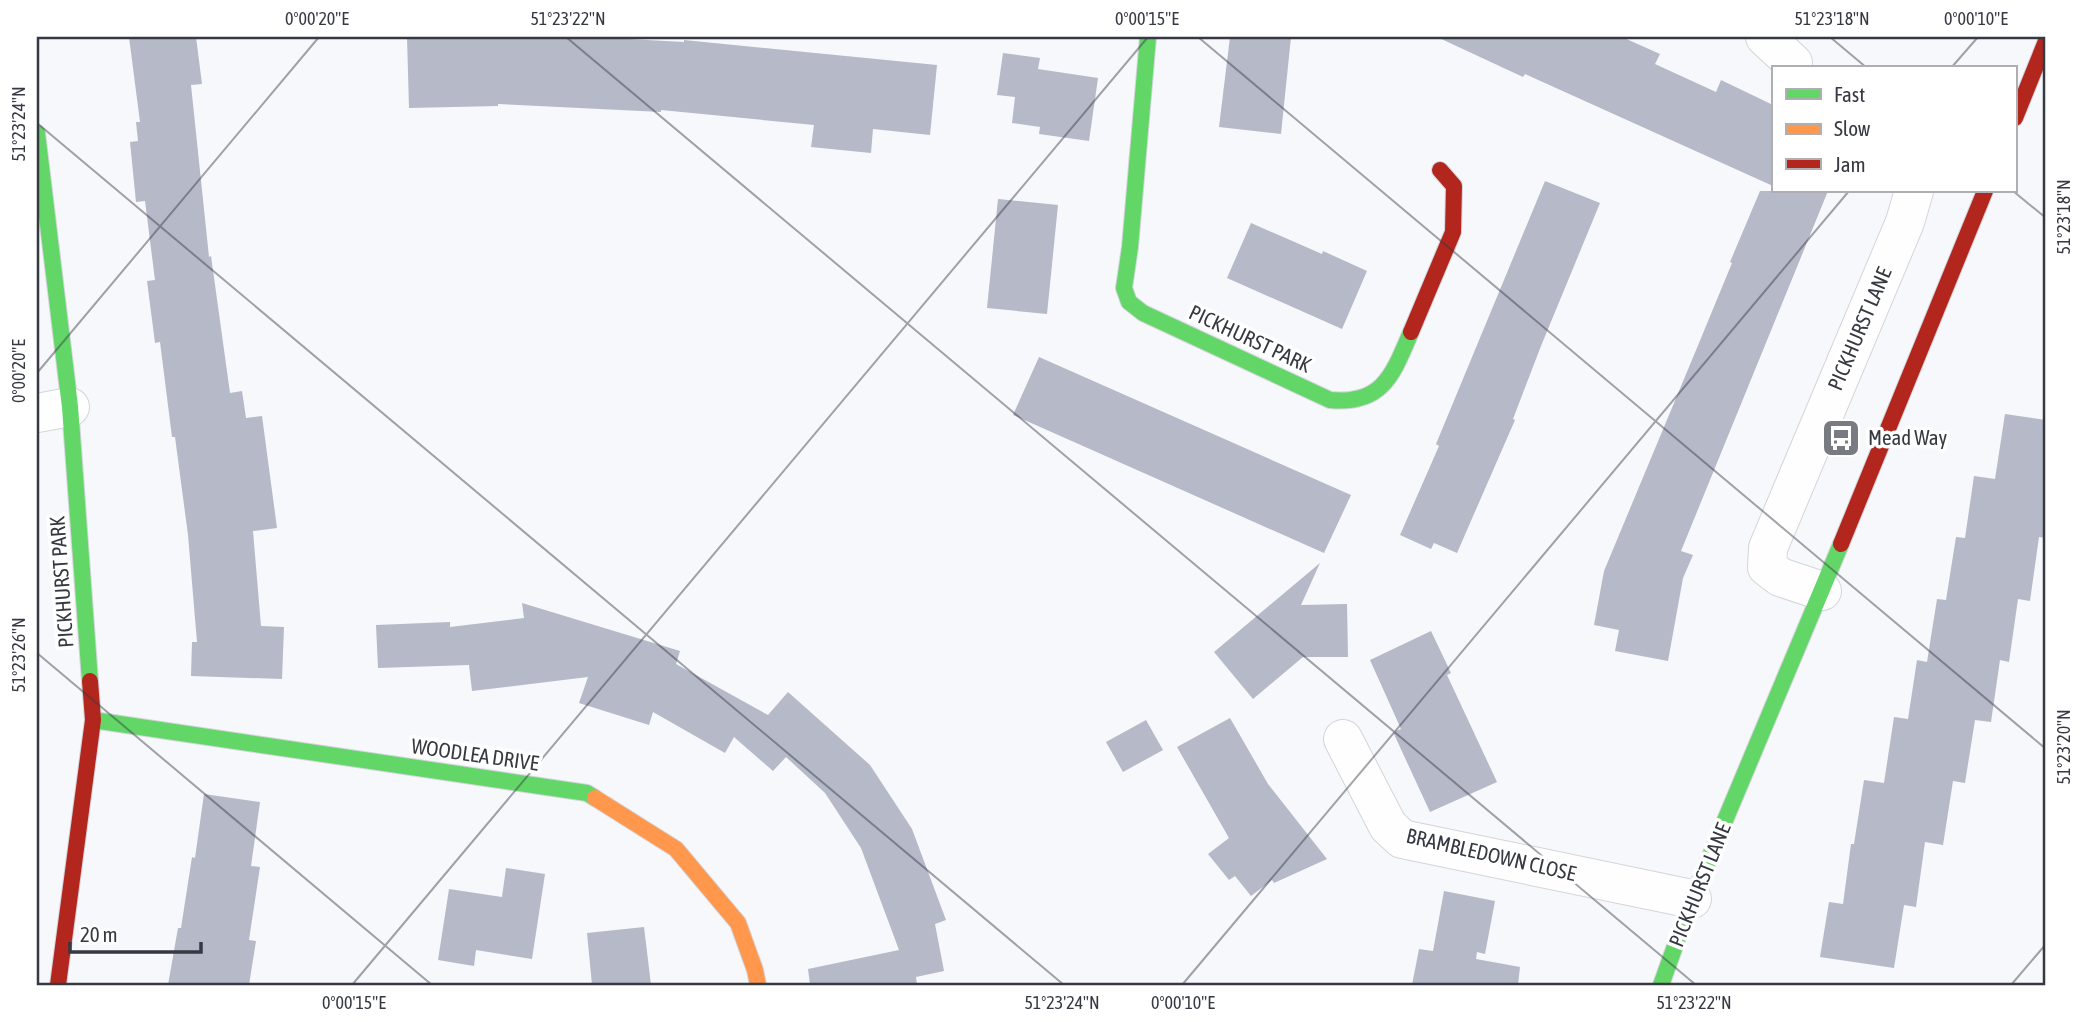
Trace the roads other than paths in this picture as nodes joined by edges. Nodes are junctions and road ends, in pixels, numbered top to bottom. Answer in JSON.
{"nodes":[{"id":1,"x":1148,"y":37,"type":"edge"},
{"id":2,"x":1765,"y":37,"type":"edge"},
{"id":3,"x":2046,"y":41,"type":"edge"},
{"id":4,"x":1793,"y":63,"type":"dead end"},
{"id":5,"x":2016,"y":116,"type":"edge"},
{"id":6,"x":37,"y":133,"type":"edge"},
{"id":7,"x":1440,"y":170,"type":"dead end"},
{"id":8,"x":1914,"y":192,"type":"edge"},
{"id":9,"x":1985,"y":192,"type":"edge"},
{"id":10,"x":53,"y":410,"type":"edge"},
{"id":11,"x":1822,"y":591,"type":"junction"},
{"id":12,"x":93,"y":720,"type":"junction"},
{"id":13,"x":1343,"y":739,"type":"dead end"},
{"id":14,"x":1692,"y":899,"type":"junction"},
{"id":15,"x":58,"y":985,"type":"edge"},
{"id":16,"x":758,"y":985,"type":"edge"},
{"id":17,"x":1661,"y":985,"type":"edge"}],
"edges":[{"from":1,"to":7,"type":"street","name":"PICKHURST PARK"},
{"from":2,"to":4,"type":"street"},
{"from":3,"to":5,"type":"street"},
{"from":6,"to":10,"type":"street","name":"PICKHURST PARK"},
{"from":8,"to":11,"type":"street","name":"PICKHURST LANE"},
{"from":9,"to":11,"type":"street","name":"PICKHURST LANE"},
{"from":10,"to":12,"type":"street","name":"PICKHURST PARK"},
{"from":11,"to":14,"type":"street","name":"PICKHURST LANE"},
{"from":12,"to":15,"type":"street","name":"PICKHURST PARK"},
{"from":12,"to":16,"type":"street","name":"WOODLEA DRIVE"},
{"from":13,"to":14,"type":"street","name":"BRAMBLEDOWN CLOSE"},
{"from":14,"to":17,"type":"street","name":"PICKHURST LANE"}]}
